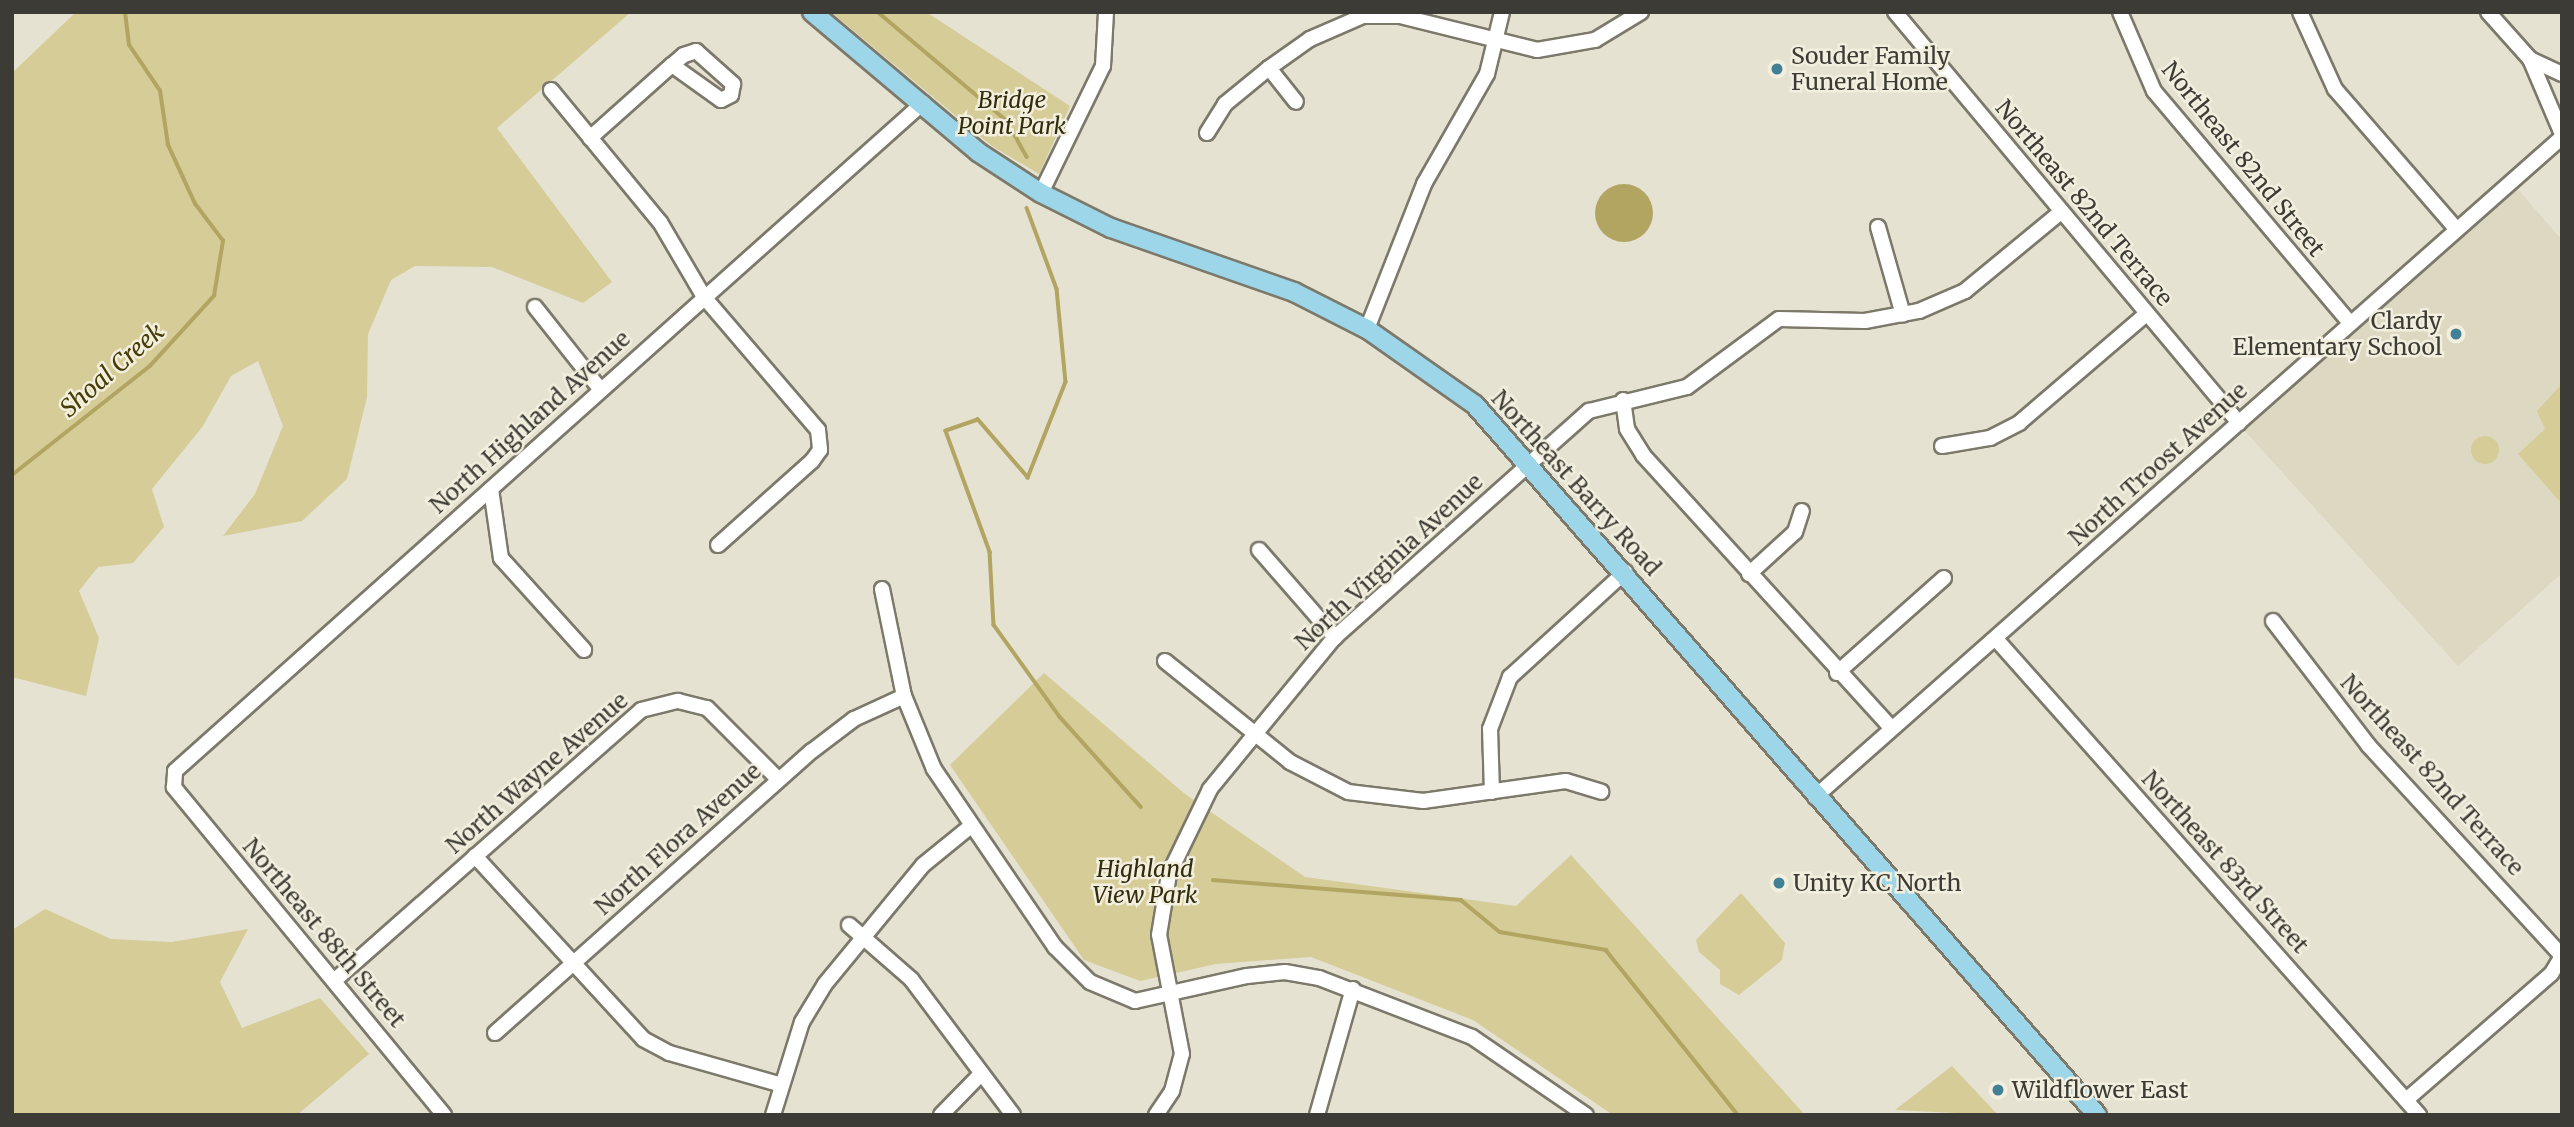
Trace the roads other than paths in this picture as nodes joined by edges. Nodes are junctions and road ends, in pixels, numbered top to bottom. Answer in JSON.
{"nodes":[{"id":1,"x":812,"y":12,"type":"edge"},
{"id":2,"x":1106,"y":12,"type":"edge"},
{"id":3,"x":1502,"y":12,"type":"edge"},
{"id":4,"x":1641,"y":12,"type":"edge"},
{"id":5,"x":1895,"y":12,"type":"edge"},
{"id":6,"x":2120,"y":12,"type":"edge"},
{"id":7,"x":2300,"y":12,"type":"edge"},
{"id":8,"x":2488,"y":12,"type":"edge"},
{"id":9,"x":1497,"y":40,"type":"junction"},
{"id":10,"x":2530,"y":59,"type":"junction"},
{"id":11,"x":672,"y":65,"type":"dead end"},
{"id":12,"x":1269,"y":68,"type":"junction"},
{"id":13,"x":2562,"y":74,"type":"edge"},
{"id":14,"x":551,"y":90,"type":"dead end"},
{"id":15,"x":923,"y":103,"type":"junction"},
{"id":16,"x":1296,"y":103,"type":"dead end"},
{"id":17,"x":1208,"y":133,"type":"dead end"},
{"id":18,"x":2562,"y":135,"type":"edge"},
{"id":19,"x":590,"y":138,"type":"junction"},
{"id":20,"x":1041,"y":193,"type":"junction"},
{"id":21,"x":2061,"y":212,"type":"junction"},
{"id":22,"x":1878,"y":227,"type":"dead end"},
{"id":23,"x":2457,"y":230,"type":"junction"},
{"id":24,"x":704,"y":298,"type":"junction"},
{"id":25,"x":535,"y":307,"type":"dead end"},
{"id":26,"x":2146,"y":314,"type":"junction"},
{"id":27,"x":1903,"y":315,"type":"junction"},
{"id":28,"x":2350,"y":323,"type":"junction"},
{"id":29,"x":1367,"y":329,"type":"junction"},
{"id":30,"x":600,"y":389,"type":"junction"},
{"id":31,"x":1623,"y":400,"type":"junction"},
{"id":32,"x":2239,"y":423,"type":"junction"},
{"id":33,"x":1942,"y":446,"type":"dead end"},
{"id":34,"x":1530,"y":463,"type":"junction"},
{"id":35,"x":491,"y":489,"type":"junction"},
{"id":36,"x":1802,"y":511,"type":"dead end"},
{"id":37,"x":718,"y":545,"type":"dead end"},
{"id":38,"x":1259,"y":550,"type":"dead end"},
{"id":39,"x":1625,"y":572,"type":"junction"},
{"id":40,"x":1749,"y":574,"type":"junction"},
{"id":41,"x":1944,"y":579,"type":"dead end"},
{"id":42,"x":882,"y":589,"type":"dead end"},
{"id":43,"x":2273,"y":621,"type":"dead end"},
{"id":44,"x":1335,"y":637,"type":"junction"},
{"id":45,"x":1996,"y":639,"type":"junction"},
{"id":46,"x":584,"y":650,"type":"dead end"},
{"id":47,"x":1165,"y":662,"type":"dead end"},
{"id":48,"x":1837,"y":673,"type":"junction"},
{"id":49,"x":904,"y":696,"type":"junction"},
{"id":50,"x":1891,"y":729,"type":"junction"},
{"id":51,"x":1252,"y":732,"type":"junction"},
{"id":52,"x":173,"y":779,"type":"joint"},
{"id":53,"x":778,"y":779,"type":"junction"},
{"id":54,"x":1492,"y":792,"type":"junction"},
{"id":55,"x":1601,"y":792,"type":"dead end"},
{"id":56,"x":1815,"y":797,"type":"junction"},
{"id":57,"x":971,"y":826,"type":"junction"},
{"id":58,"x":475,"y":856,"type":"junction"},
{"id":59,"x":849,"y":925,"type":"dead end"},
{"id":60,"x":863,"y":936,"type":"junction"},
{"id":61,"x":2562,"y":957,"type":"edge"},
{"id":62,"x":573,"y":964,"type":"junction"},
{"id":63,"x":335,"y":980,"type":"junction"},
{"id":64,"x":1353,"y":989,"type":"junction"},
{"id":65,"x":1171,"y":995,"type":"junction"},
{"id":66,"x":495,"y":1033,"type":"dead end"},
{"id":67,"x":981,"y":1074,"type":"junction"},
{"id":68,"x":782,"y":1085,"type":"junction"},
{"id":69,"x":2406,"y":1100,"type":"junction"},
{"id":70,"x":444,"y":1115,"type":"edge"},
{"id":71,"x":774,"y":1115,"type":"edge"},
{"id":72,"x":940,"y":1115,"type":"edge"},
{"id":73,"x":1013,"y":1115,"type":"edge"},
{"id":74,"x":1156,"y":1115,"type":"edge"},
{"id":75,"x":1317,"y":1115,"type":"edge"},
{"id":76,"x":1586,"y":1115,"type":"edge"},
{"id":77,"x":2097,"y":1115,"type":"edge"},
{"id":78,"x":2419,"y":1115,"type":"edge"}],
"edges":[{"from":1,"to":15,"type":"main road","name":"Northeast Barry Road"},
{"from":2,"to":20,"type":"street"},
{"from":3,"to":9,"type":"street"},
{"from":4,"to":9,"type":"street"},
{"from":5,"to":21,"type":"street","name":"Northeast 82nd Terrace"},
{"from":6,"to":28,"type":"street","name":"Northeast 82nd Street"},
{"from":7,"to":23,"type":"street"},
{"from":8,"to":10,"type":"street"},
{"from":9,"to":12,"type":"street"},
{"from":9,"to":29,"type":"street"},
{"from":10,"to":13,"type":"street"},
{"from":10,"to":18,"type":"street"},
{"from":11,"to":19,"type":"street"},
{"from":12,"to":16,"type":"street"},
{"from":12,"to":17,"type":"street"},
{"from":14,"to":19,"type":"street"},
{"from":15,"to":20,"type":"main road","name":"Northeast Barry Road"},
{"from":15,"to":24,"type":"street","name":"North Highland Avenue"},
{"from":18,"to":23,"type":"street","name":"North Troost Avenue"},
{"from":19,"to":24,"type":"street"},
{"from":20,"to":29,"type":"main road","name":"Northeast Barry Road"},
{"from":21,"to":26,"type":"street","name":"Northeast 82nd Terrace"},
{"from":21,"to":27,"type":"street","name":"North Virginia Avenue"},
{"from":22,"to":27,"type":"street"},
{"from":23,"to":28,"type":"street","name":"North Troost Avenue"},
{"from":24,"to":30,"type":"street","name":"North Highland Avenue"},
{"from":24,"to":37,"type":"street"},
{"from":25,"to":30,"type":"street"},
{"from":26,"to":32,"type":"street","name":"Northeast 82nd Terrace"},
{"from":26,"to":33,"type":"street"},
{"from":27,"to":31,"type":"street","name":"North Virginia Avenue"},
{"from":28,"to":32,"type":"street","name":"North Troost Avenue"},
{"from":29,"to":34,"type":"main road","name":"Northeast Barry Road"},
{"from":30,"to":35,"type":"street","name":"North Highland Avenue"},
{"from":31,"to":34,"type":"street","name":"North Virginia Avenue"},
{"from":31,"to":40,"type":"street"},
{"from":32,"to":45,"type":"street","name":"North Troost Avenue"},
{"from":34,"to":39,"type":"main road","name":"Northeast Barry Road"},
{"from":34,"to":44,"type":"street","name":"North Virginia Avenue"},
{"from":35,"to":46,"type":"street"},
{"from":35,"to":52,"type":"street","name":"North Highland Avenue"},
{"from":36,"to":40,"type":"street"},
{"from":38,"to":44,"type":"street"},
{"from":39,"to":54,"type":"street"},
{"from":39,"to":56,"type":"main road","name":"Northeast Barry Road"},
{"from":40,"to":48,"type":"street"},
{"from":41,"to":48,"type":"street"},
{"from":42,"to":49,"type":"street"},
{"from":43,"to":61,"type":"street","name":"Northeast 82nd Terrace"},
{"from":44,"to":51,"type":"street","name":"North Virginia Avenue"},
{"from":45,"to":50,"type":"street","name":"North Troost Avenue"},
{"from":45,"to":69,"type":"street","name":"Northeast 83rd Street"},
{"from":47,"to":51,"type":"street"},
{"from":48,"to":50,"type":"street"},
{"from":49,"to":53,"type":"street","name":"North Flora Avenue"},
{"from":49,"to":57,"type":"street"},
{"from":50,"to":56,"type":"street","name":"North Troost Avenue"},
{"from":51,"to":54,"type":"street"},
{"from":51,"to":65,"type":"street","name":"North Virginia Avenue"},
{"from":52,"to":63,"type":"street","name":"Northeast 88th Street"},
{"from":53,"to":58,"type":"street","name":"North Wayne Avenue"},
{"from":53,"to":62,"type":"street","name":"North Flora Avenue"},
{"from":54,"to":55,"type":"street"},
{"from":56,"to":77,"type":"main road","name":"Northeast Barry Road"},
{"from":57,"to":60,"type":"street"},
{"from":57,"to":65,"type":"street"},
{"from":58,"to":62,"type":"street"},
{"from":58,"to":63,"type":"street","name":"North Wayne Avenue"},
{"from":59,"to":60,"type":"street"},
{"from":60,"to":67,"type":"street"},
{"from":60,"to":68,"type":"street"},
{"from":61,"to":69,"type":"street"},
{"from":62,"to":66,"type":"street","name":"North Flora Avenue"},
{"from":62,"to":68,"type":"street"},
{"from":63,"to":70,"type":"street","name":"Northeast 88th Street"},
{"from":64,"to":65,"type":"street"},
{"from":64,"to":75,"type":"street"},
{"from":64,"to":76,"type":"street"},
{"from":65,"to":74,"type":"street","name":"North Virginia Avenue"},
{"from":67,"to":72,"type":"street"},
{"from":67,"to":73,"type":"street"},
{"from":68,"to":71,"type":"street"},
{"from":69,"to":78,"type":"street","name":"Northeast 83rd Street"}]}
